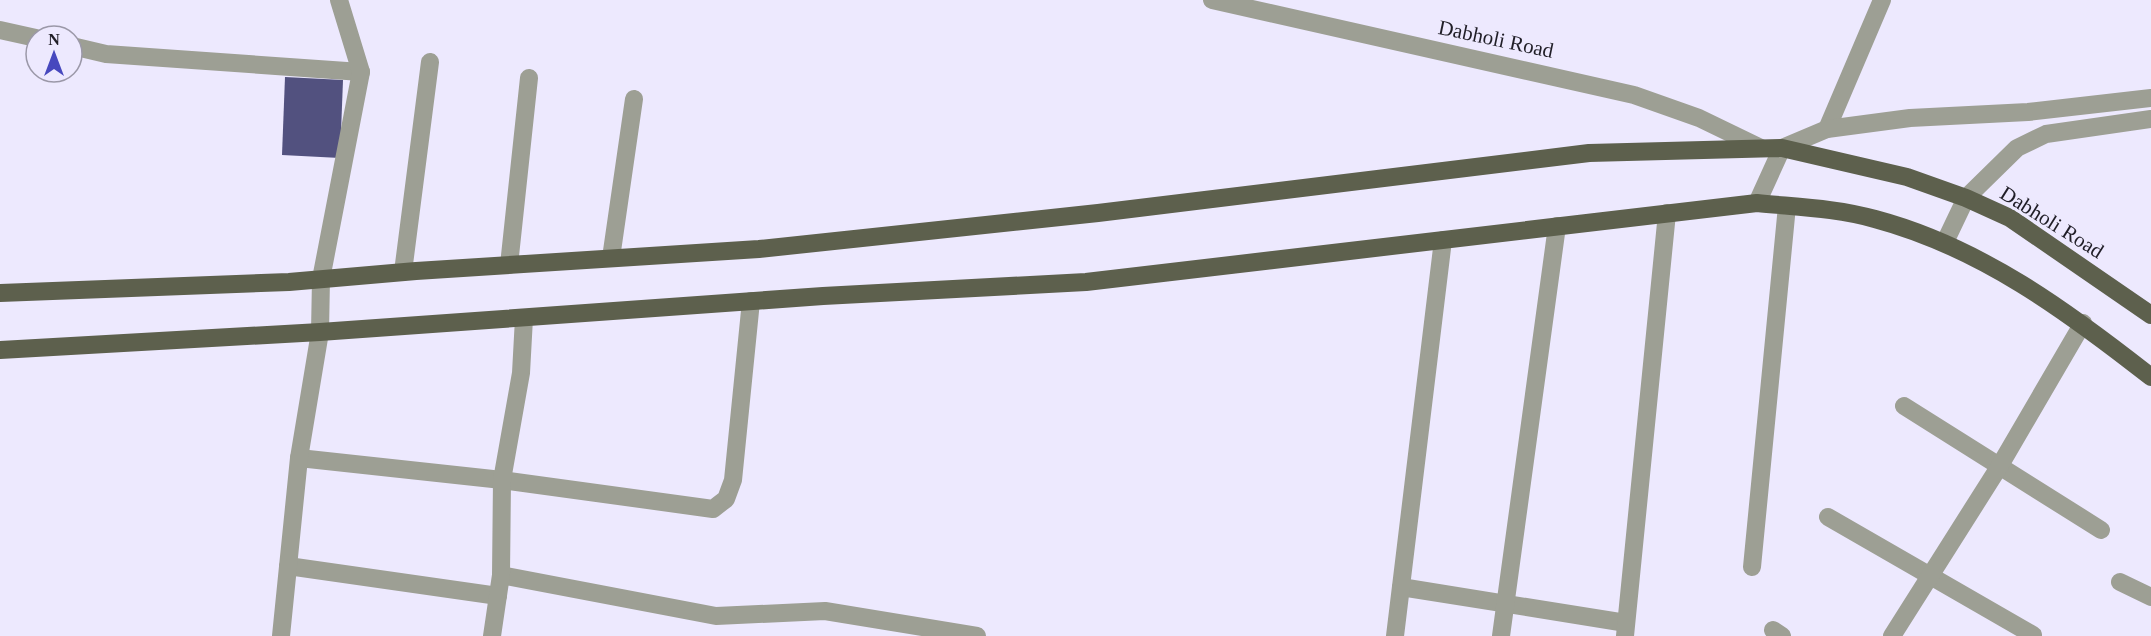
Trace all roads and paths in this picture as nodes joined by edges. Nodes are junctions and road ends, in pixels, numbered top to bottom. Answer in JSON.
{"nodes":[{"id":1,"x":339,"y":0,"type":"edge"},
{"id":2,"x":1212,"y":0,"type":"edge"},
{"id":3,"x":1882,"y":0,"type":"edge"},
{"id":4,"x":0,"y":30,"type":"edge"},
{"id":5,"x":24,"y":35,"type":"edge"},
{"id":6,"x":84,"y":49,"type":"edge"},
{"id":7,"x":430,"y":62,"type":"dead end"},
{"id":8,"x":361,"y":72,"type":"junction"},
{"id":9,"x":529,"y":78,"type":"dead end"},
{"id":10,"x":2151,"y":98,"type":"edge"},
{"id":11,"x":634,"y":99,"type":"dead end"},
{"id":12,"x":2151,"y":119,"type":"edge"},
{"id":13,"x":1827,"y":129,"type":"junction"},
{"id":14,"x":1761,"y":148,"type":"junction"},
{"id":15,"x":1782,"y":148,"type":"junction"},
{"id":16,"x":1966,"y":198,"type":"junction"},
{"id":17,"x":1757,"y":203,"type":"junction"},
{"id":18,"x":1787,"y":206,"type":"junction"},
{"id":19,"x":1667,"y":213,"type":"junction"},
{"id":20,"x":1557,"y":226,"type":"junction"},
{"id":21,"x":1443,"y":240,"type":"junction"},
{"id":22,"x":1945,"y":242,"type":"junction"},
{"id":23,"x":611,"y":258,"type":"junction"},
{"id":24,"x":509,"y":265,"type":"junction"},
{"id":25,"x":403,"y":272,"type":"junction"},
{"id":26,"x":321,"y":279,"type":"junction"},
{"id":27,"x":0,"y":293,"type":"edge"},
{"id":28,"x":751,"y":302,"type":"junction"},
{"id":29,"x":2151,"y":315,"type":"edge"},
{"id":30,"x":524,"y":318,"type":"junction"},
{"id":31,"x":2083,"y":323,"type":"junction"},
{"id":32,"x":320,"y":332,"type":"junction"},
{"id":33,"x":0,"y":350,"type":"edge"},
{"id":34,"x":2151,"y":377,"type":"edge"},
{"id":35,"x":1904,"y":406,"type":"dead end"},
{"id":36,"x":299,"y":458,"type":"junction"},
{"id":37,"x":1999,"y":467,"type":"junction"},
{"id":38,"x":502,"y":480,"type":"junction"},
{"id":39,"x":1828,"y":517,"type":"dead end"},
{"id":40,"x":2101,"y":530,"type":"dead end"},
{"id":41,"x":288,"y":566,"type":"junction"},
{"id":42,"x":1752,"y":567,"type":"dead end"},
{"id":43,"x":501,"y":575,"type":"junction"},
{"id":44,"x":1930,"y":577,"type":"junction"},
{"id":45,"x":2120,"y":582,"type":"dead end"},
{"id":46,"x":1401,"y":587,"type":"junction"},
{"id":47,"x":498,"y":596,"type":"junction"},
{"id":48,"x":2151,"y":597,"type":"edge"},
{"id":49,"x":1505,"y":605,"type":"junction"},
{"id":50,"x":1626,"y":630,"type":"edge"},
{"id":51,"x":2033,"y":635,"type":"edge"},
{"id":52,"x":281,"y":636,"type":"edge"},
{"id":53,"x":492,"y":636,"type":"edge"},
{"id":54,"x":977,"y":636,"type":"edge"},
{"id":55,"x":1395,"y":636,"type":"edge"},
{"id":56,"x":1501,"y":636,"type":"edge"},
{"id":57,"x":1892,"y":636,"type":"edge"}],
"edges":[{"from":1,"to":8,"type":"street"},
{"from":2,"to":14,"type":"street","name":"Dabholi Road"},
{"from":3,"to":13,"type":"street"},
{"from":4,"to":5,"type":"street"},
{"from":6,"to":8,"type":"street"},
{"from":7,"to":25,"type":"street"},
{"from":8,"to":26,"type":"street"},
{"from":9,"to":24,"type":"street"},
{"from":10,"to":13,"type":"street"},
{"from":11,"to":23,"type":"street"},
{"from":12,"to":16,"type":"street"},
{"from":13,"to":15,"type":"street"},
{"from":14,"to":15,"type":"main road","name":"Dabholi Road"},
{"from":14,"to":23,"type":"main road","name":"Dabholi Road"},
{"from":15,"to":16,"type":"main road","name":"Dabholi Road"},
{"from":15,"to":17,"type":"street"},
{"from":16,"to":22,"type":"street"},
{"from":16,"to":29,"type":"main road","name":"Dabholi Road"},
{"from":17,"to":18,"type":"main road"},
{"from":17,"to":19,"type":"main road"},
{"from":18,"to":22,"type":"main road"},
{"from":18,"to":42,"type":"street"},
{"from":19,"to":20,"type":"main road"},
{"from":19,"to":50,"type":"street"},
{"from":20,"to":21,"type":"main road"},
{"from":20,"to":49,"type":"street"},
{"from":21,"to":28,"type":"main road"},
{"from":21,"to":46,"type":"street"},
{"from":22,"to":31,"type":"main road"},
{"from":23,"to":24,"type":"main road","name":"Dabholi Road"},
{"from":24,"to":25,"type":"main road","name":"Dabholi Road"},
{"from":25,"to":26,"type":"main road","name":"Dabholi Road"},
{"from":26,"to":27,"type":"main road","name":"Dabholi Road"},
{"from":26,"to":32,"type":"street"},
{"from":28,"to":30,"type":"main road"},
{"from":28,"to":38,"type":"street"},
{"from":30,"to":32,"type":"main road"},
{"from":30,"to":38,"type":"street"},
{"from":31,"to":34,"type":"main road"},
{"from":31,"to":37,"type":"street"},
{"from":32,"to":33,"type":"main road"},
{"from":32,"to":36,"type":"street"},
{"from":35,"to":37,"type":"street"},
{"from":36,"to":38,"type":"street"},
{"from":36,"to":41,"type":"street"},
{"from":37,"to":40,"type":"street"},
{"from":37,"to":44,"type":"street"},
{"from":38,"to":43,"type":"street"},
{"from":39,"to":44,"type":"street"},
{"from":41,"to":47,"type":"street"},
{"from":41,"to":52,"type":"street"},
{"from":43,"to":47,"type":"street"},
{"from":43,"to":54,"type":"street"},
{"from":44,"to":51,"type":"street"},
{"from":44,"to":57,"type":"street"},
{"from":45,"to":48,"type":"street"},
{"from":46,"to":49,"type":"street"},
{"from":46,"to":55,"type":"street"},
{"from":47,"to":53,"type":"street"},
{"from":49,"to":50,"type":"street"},
{"from":49,"to":56,"type":"street"}]}
